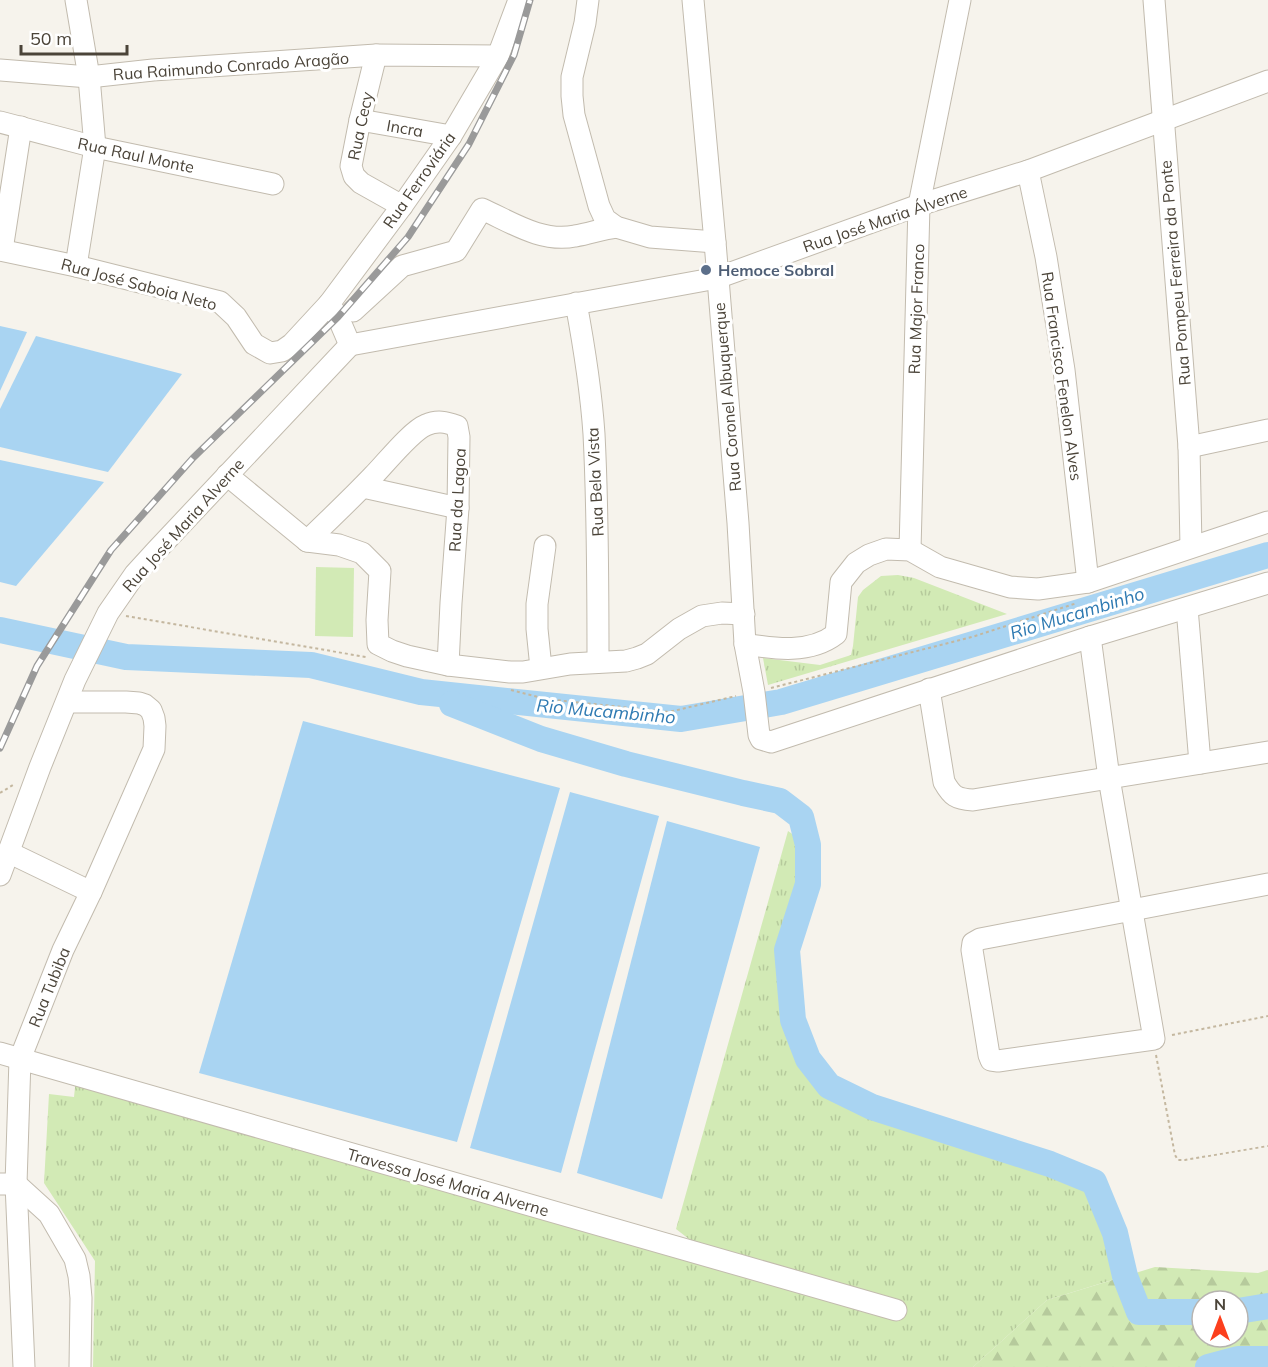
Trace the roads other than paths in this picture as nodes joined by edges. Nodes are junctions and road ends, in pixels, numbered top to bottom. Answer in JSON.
{"nodes":[{"id":1,"x":76,"y":0,"type":"edge"},
{"id":2,"x":519,"y":0,"type":"edge"},
{"id":3,"x":588,"y":0,"type":"edge"},
{"id":4,"x":693,"y":0,"type":"edge"},
{"id":5,"x":960,"y":0,"type":"edge"},
{"id":6,"x":1154,"y":0,"type":"edge"},
{"id":7,"x":376,"y":55,"type":"junction"},
{"id":8,"x":498,"y":56,"type":"junction"},
{"id":9,"x":0,"y":70,"type":"edge"},
{"id":10,"x":89,"y":77,"type":"junction"},
{"id":11,"x":1268,"y":81,"type":"edge"},
{"id":12,"x":360,"y":120,"type":"junction"},
{"id":13,"x":1163,"y":120,"type":"junction"},
{"id":14,"x":0,"y":122,"type":"edge"},
{"id":15,"x":21,"y":127,"type":"junction"},
{"id":16,"x":451,"y":136,"type":"junction"},
{"id":17,"x":95,"y":147,"type":"junction"},
{"id":18,"x":1028,"y":171,"type":"junction"},
{"id":19,"x":273,"y":184,"type":"dead end"},
{"id":20,"x":919,"y":205,"type":"junction"},
{"id":21,"x":402,"y":206,"type":"junction"},
{"id":22,"x":616,"y":228,"type":"junction"},
{"id":23,"x":715,"y":242,"type":"junction"},
{"id":24,"x":1,"y":250,"type":"edge"},
{"id":25,"x":76,"y":266,"type":"junction"},
{"id":26,"x":717,"y":278,"type":"junction"},
{"id":27,"x":576,"y":303,"type":"junction"},
{"id":28,"x":329,"y":304,"type":"junction"},
{"id":29,"x":353,"y":310,"type":"dead end"},
{"id":30,"x":292,"y":344,"type":"joint"},
{"id":31,"x":350,"y":345,"type":"junction"},
{"id":32,"x":1268,"y":430,"type":"edge"},
{"id":33,"x":1189,"y":447,"type":"junction"},
{"id":34,"x":227,"y":475,"type":"junction"},
{"id":35,"x":363,"y":487,"type":"junction"},
{"id":36,"x":458,"y":508,"type":"junction"},
{"id":37,"x":1268,"y":522,"type":"edge"},
{"id":38,"x":307,"y":541,"type":"junction"},
{"id":39,"x":545,"y":546,"type":"dead end"},
{"id":40,"x":1191,"y":547,"type":"junction"},
{"id":41,"x":910,"y":550,"type":"junction"},
{"id":42,"x":1268,"y":583,"type":"edge"},
{"id":43,"x":1087,"y":591,"type":"junction"},
{"id":44,"x":1187,"y":608,"type":"junction"},
{"id":45,"x":744,"y":614,"type":"junction"},
{"id":46,"x":1090,"y":638,"type":"junction"},
{"id":47,"x":745,"y":644,"type":"junction"},
{"id":48,"x":598,"y":662,"type":"junction"},
{"id":49,"x":448,"y":665,"type":"junction"},
{"id":50,"x":541,"y":668,"type":"junction"},
{"id":51,"x":929,"y":689,"type":"junction"},
{"id":52,"x":67,"y":702,"type":"junction"},
{"id":53,"x":1268,"y":752,"type":"edge"},
{"id":54,"x":1200,"y":764,"type":"junction"},
{"id":55,"x":1109,"y":778,"type":"junction"},
{"id":56,"x":8,"y":852,"type":"junction"},
{"id":57,"x":0,"y":875,"type":"edge"},
{"id":58,"x":1268,"y":884,"type":"edge"},
{"id":59,"x":91,"y":892,"type":"junction"},
{"id":60,"x":1132,"y":911,"type":"junction"},
{"id":61,"x":10,"y":1056,"type":"edge"},
{"id":62,"x":8,"y":1184,"type":"edge"},
{"id":63,"x":896,"y":1311,"type":"dead end"},
{"id":64,"x":24,"y":1367,"type":"edge"},
{"id":65,"x":80,"y":1367,"type":"edge"}],
"edges":[{"from":1,"to":10,"type":"street"},
{"from":2,"to":8,"type":"street","name":"Rua Ferroviária"},
{"from":3,"to":22,"type":"street"},
{"from":4,"to":23,"type":"street","name":"Rua Coronel Albuquerque"},
{"from":5,"to":20,"type":"street","name":"Rua Major Franco"},
{"from":6,"to":13,"type":"street","name":"Rua Pompeu Ferreira da Ponte"},
{"from":7,"to":8,"type":"street","name":"Rua Raimundo Conrado Aragão"},
{"from":7,"to":10,"type":"street","name":"Rua Raimundo Conrado Aragão"},
{"from":7,"to":12,"type":"street","name":"Rua Cecy"},
{"from":8,"to":16,"type":"street","name":"Rua Ferroviária"},
{"from":9,"to":10,"type":"street","name":"Rua Raimundo Conrado Aragão"},
{"from":10,"to":17,"type":"street"},
{"from":11,"to":13,"type":"street","name":"Rua José Maria Álverne"},
{"from":12,"to":16,"type":"street","name":"Incra"},
{"from":12,"to":21,"type":"street","name":"Rua Cecy"},
{"from":13,"to":18,"type":"street","name":"Rua José Maria Álverne"},
{"from":13,"to":33,"type":"street","name":"Rua Pompeu Ferreira da Ponte"},
{"from":14,"to":15,"type":"street","name":"Rua Raul Monte"},
{"from":15,"to":17,"type":"street","name":"Rua Raul Monte"},
{"from":15,"to":24,"type":"street"},
{"from":16,"to":21,"type":"street","name":"Rua Ferroviária"},
{"from":17,"to":19,"type":"street","name":"Rua Raul Monte"},
{"from":17,"to":25,"type":"street"},
{"from":18,"to":20,"type":"street","name":"Rua José Maria Álverne"},
{"from":18,"to":43,"type":"street","name":"Rua Francisco Fenelon Alves"},
{"from":20,"to":26,"type":"street","name":"Rua José Maria Álverne"},
{"from":20,"to":41,"type":"street","name":"Rua Major Franco"},
{"from":21,"to":28,"type":"street","name":"Rua Ferroviária"},
{"from":22,"to":23,"type":"street"},
{"from":22,"to":29,"type":"street"},
{"from":23,"to":26,"type":"street","name":"Rua Coronel Albuquerque"},
{"from":24,"to":25,"type":"street","name":"Rua José Saboia Neto"},
{"from":25,"to":30,"type":"street","name":"Rua José Saboia Neto"},
{"from":26,"to":27,"type":"street","name":"Rua José Maria Álverne"},
{"from":26,"to":45,"type":"street","name":"Rua Coronel Albuquerque"},
{"from":27,"to":31,"type":"street","name":"Rua José Maria Álverne"},
{"from":27,"to":48,"type":"street","name":"Rua Bela Vista"},
{"from":28,"to":30,"type":"street","name":"Rua Ferroviária"},
{"from":28,"to":31,"type":"street"},
{"from":31,"to":34,"type":"street","name":"Rua José Maria Alverne"},
{"from":32,"to":33,"type":"street"},
{"from":33,"to":40,"type":"street","name":"Rua Pompeu Ferreira da Ponte"},
{"from":34,"to":38,"type":"street"},
{"from":34,"to":52,"type":"street","name":"Rua José Maria Alverne"},
{"from":35,"to":36,"type":"street"},
{"from":35,"to":36,"type":"street","name":"Rua da Lagoa"},
{"from":35,"to":38,"type":"street","name":"Rua da Lagoa"},
{"from":36,"to":49,"type":"street","name":"Rua da Lagoa"},
{"from":37,"to":40,"type":"street"},
{"from":38,"to":49,"type":"street"},
{"from":39,"to":50,"type":"street"},
{"from":40,"to":43,"type":"street"},
{"from":41,"to":43,"type":"street"},
{"from":41,"to":47,"type":"street"},
{"from":42,"to":44,"type":"street"},
{"from":44,"to":46,"type":"street"},
{"from":44,"to":54,"type":"street"},
{"from":45,"to":47,"type":"street","name":"Rua Coronel Albuquerque"},
{"from":45,"to":48,"type":"street"},
{"from":46,"to":51,"type":"street"},
{"from":46,"to":55,"type":"street"},
{"from":47,"to":51,"type":"street","name":"Rua Coronel Albuquerque"},
{"from":48,"to":50,"type":"street"},
{"from":49,"to":50,"type":"street"},
{"from":51,"to":55,"type":"street"},
{"from":52,"to":56,"type":"street","name":"Rua José Maria Alverne"},
{"from":52,"to":59,"type":"street","name":"Rua Tubiba"},
{"from":53,"to":54,"type":"street"},
{"from":54,"to":55,"type":"street"},
{"from":55,"to":60,"type":"street"},
{"from":56,"to":57,"type":"street","name":"Rua José Maria Alverne"},
{"from":56,"to":59,"type":"street"},
{"from":58,"to":60,"type":"street"},
{"from":59,"to":61,"type":"street","name":"Rua Tubiba"},
{"from":60,"to":60,"type":"street"},
{"from":61,"to":62,"type":"street","name":"Rua Tubiba"},
{"from":61,"to":63,"type":"street","name":"Travessa José Maria Alverne"},
{"from":62,"to":64,"type":"street","name":"Rua Tubiba"},
{"from":62,"to":65,"type":"street"}]}
